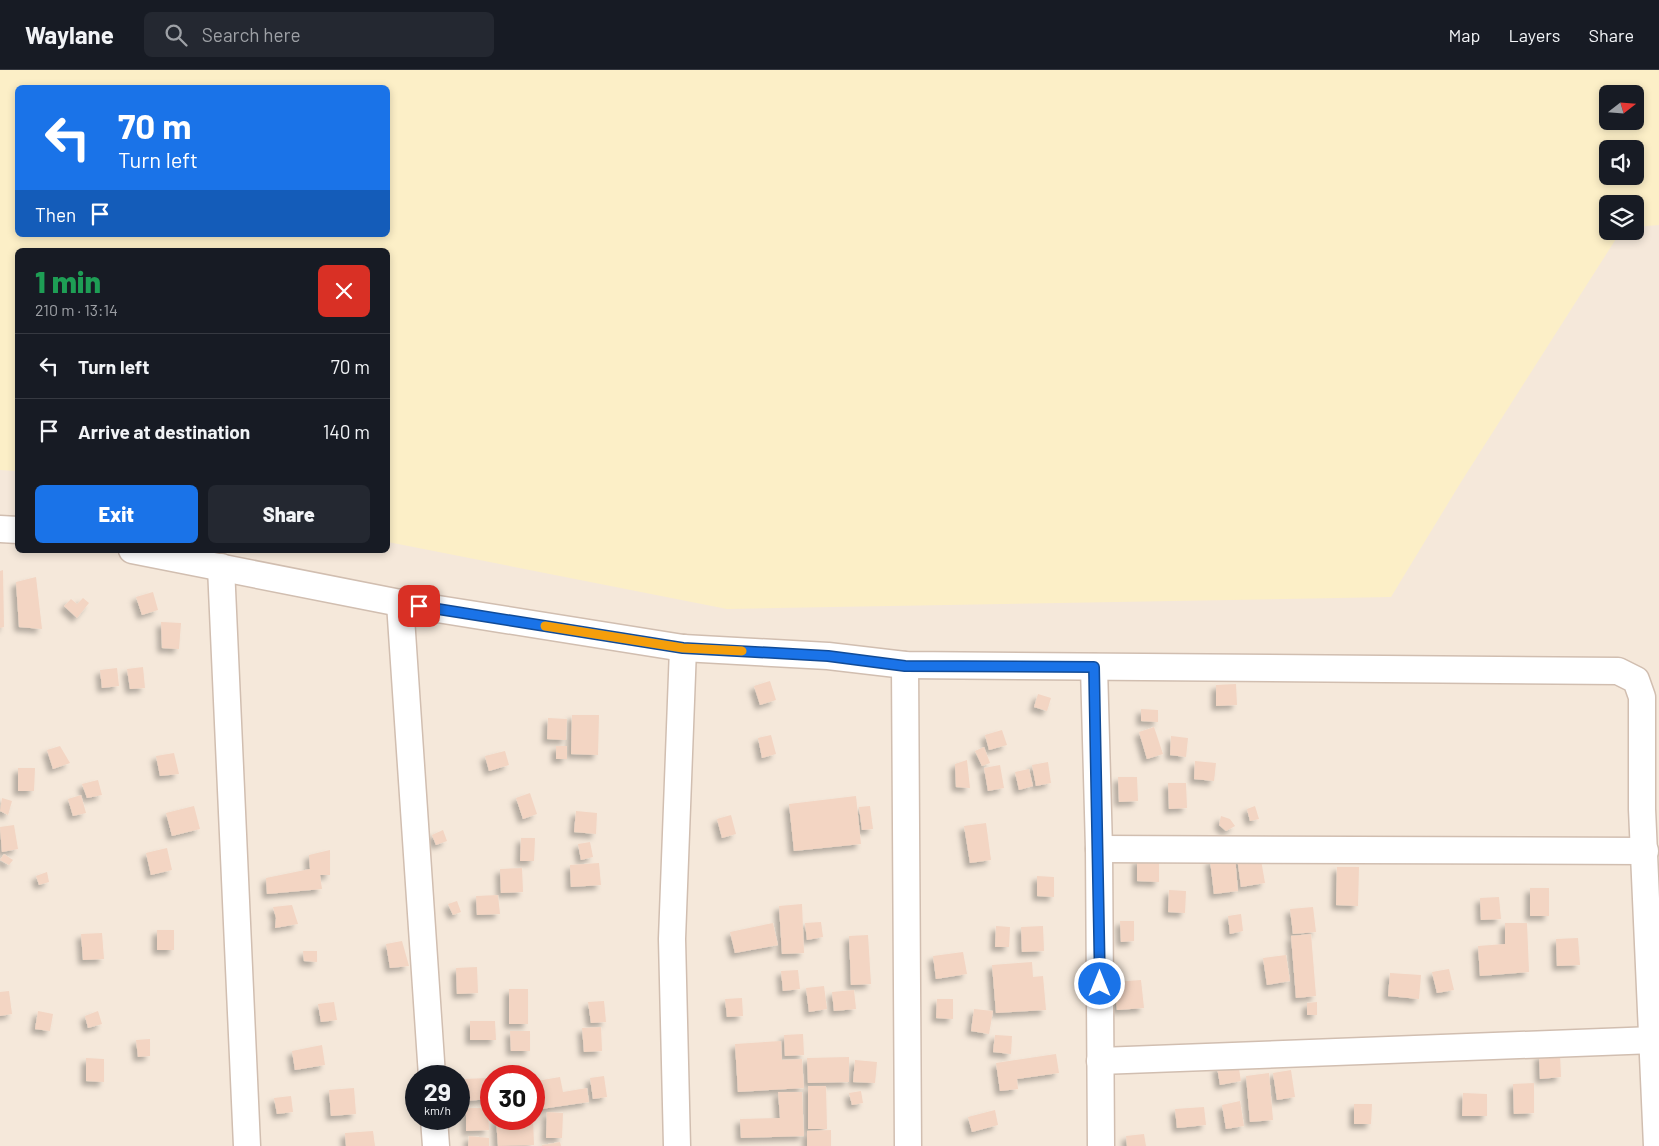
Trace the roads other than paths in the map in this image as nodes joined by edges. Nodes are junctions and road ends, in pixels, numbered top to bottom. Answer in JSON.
{"nodes":[{"id":1,"x":0,"y":529,"type":"edge"},
{"id":2,"x":15,"y":530,"type":"edge"},
{"id":3,"x":148,"y":553,"type":"edge"},
{"id":4,"x":221,"y":567,"type":"junction"},
{"id":5,"x":400,"y":603,"type":"junction"},
{"id":6,"x":683,"y":648,"type":"junction"},
{"id":7,"x":905,"y":666,"type":"junction"},
{"id":8,"x":1094,"y":667,"type":"junction"},
{"id":9,"x":1651,"y":809,"type":"edge"},
{"id":10,"x":1099,"y":849,"type":"junction"},
{"id":11,"x":1645,"y":851,"type":"junction"},
{"id":12,"x":1654,"y":1040,"type":"junction"},
{"id":13,"x":1100,"y":1061,"type":"junction"},
{"id":14,"x":431,"y":1065,"type":"edge"},
{"id":15,"x":435,"y":1130,"type":"edge"},
{"id":16,"x":247,"y":1146,"type":"edge"},
{"id":17,"x":436,"y":1146,"type":"edge"},
{"id":18,"x":677,"y":1146,"type":"edge"},
{"id":19,"x":908,"y":1146,"type":"edge"},
{"id":20,"x":1101,"y":1146,"type":"edge"},
{"id":21,"x":1657,"y":1146,"type":"edge"}],
"edges":[{"from":1,"to":2,"type":"street"},
{"from":3,"to":4,"type":"street"},
{"from":4,"to":5,"type":"street"},
{"from":4,"to":16,"type":"street"},
{"from":5,"to":6,"type":"street"},
{"from":5,"to":14,"type":"street"},
{"from":6,"to":7,"type":"street"},
{"from":6,"to":18,"type":"street"},
{"from":7,"to":8,"type":"street"},
{"from":7,"to":19,"type":"street"},
{"from":8,"to":9,"type":"street"},
{"from":8,"to":10,"type":"street"},
{"from":9,"to":11,"type":"street"},
{"from":10,"to":11,"type":"street"},
{"from":10,"to":13,"type":"street"},
{"from":11,"to":12,"type":"street"},
{"from":12,"to":13,"type":"street"},
{"from":12,"to":21,"type":"street"},
{"from":13,"to":20,"type":"street"},
{"from":15,"to":17,"type":"street"}]}
